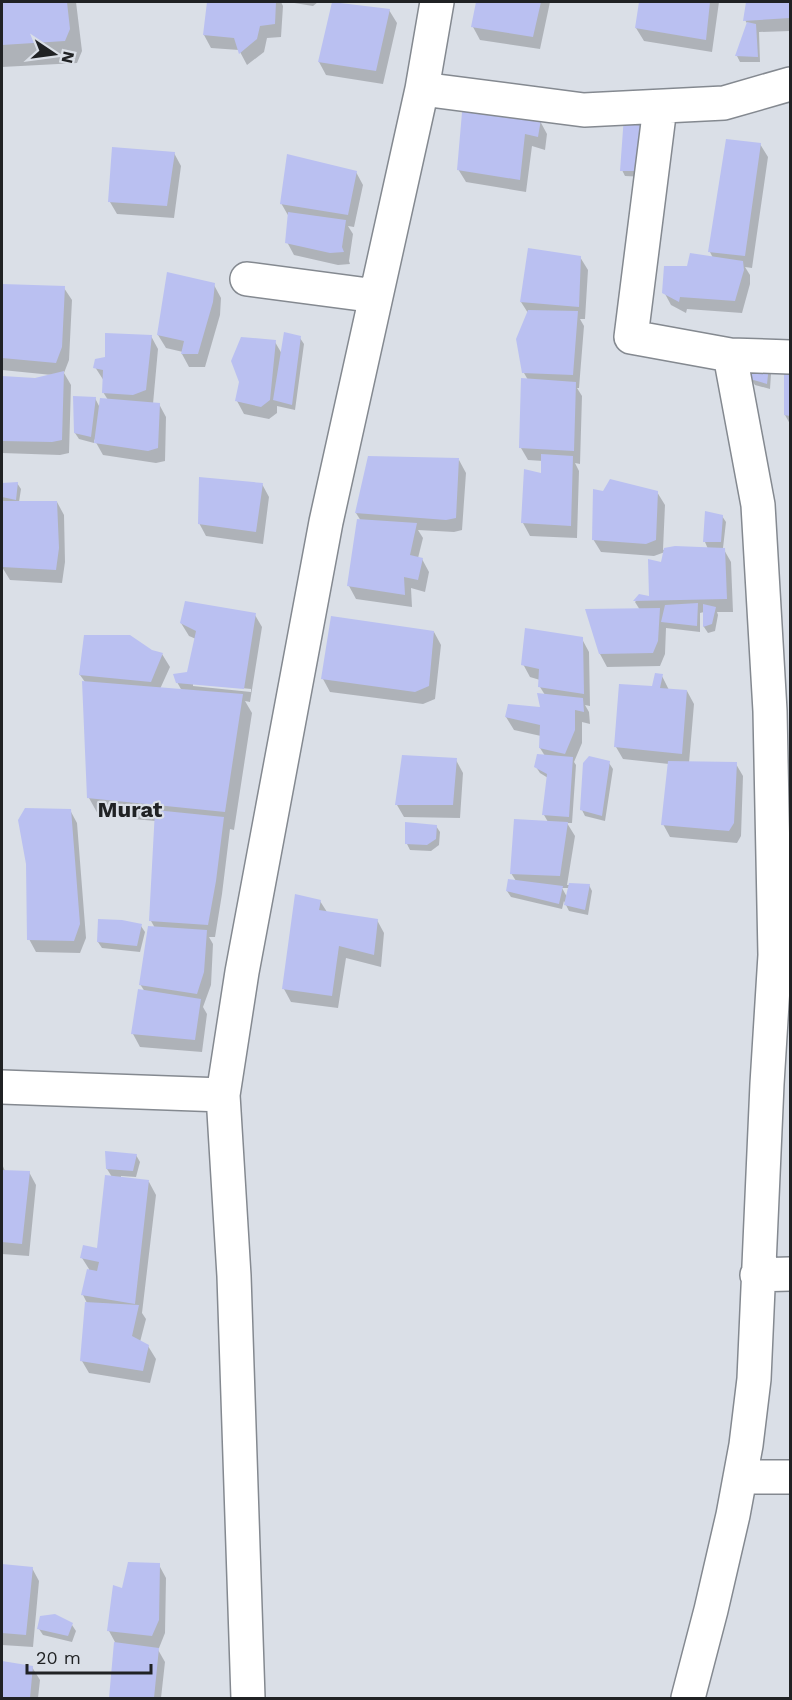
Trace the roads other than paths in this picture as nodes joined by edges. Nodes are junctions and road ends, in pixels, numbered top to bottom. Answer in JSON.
{"nodes":[{"id":1,"x":437,"y":2,"type":"edge"},
{"id":2,"x":790,"y":84,"type":"edge"},
{"id":3,"x":422,"y":89,"type":"junction"},
{"id":4,"x":660,"y":107,"type":"junction"},
{"id":5,"x":247,"y":279,"type":"dead end"},
{"id":6,"x":376,"y":296,"type":"junction"},
{"id":7,"x":730,"y":355,"type":"junction"},
{"id":8,"x":790,"y":357,"type":"edge"},
{"id":9,"x":782,"y":827,"type":"edge"},
{"id":10,"x":2,"y":1088,"type":"edge"},
{"id":11,"x":223,"y":1095,"type":"junction"},
{"id":12,"x":790,"y":1274,"type":"edge"},
{"id":13,"x":758,"y":1275,"type":"junction"},
{"id":14,"x":740,"y":1477,"type":"junction"},
{"id":15,"x":790,"y":1477,"type":"edge"},
{"id":16,"x":248,"y":1698,"type":"edge"},
{"id":17,"x":688,"y":1698,"type":"edge"}],
"edges":[{"from":1,"to":3,"type":"street"},
{"from":2,"to":4,"type":"street"},
{"from":3,"to":4,"type":"street"},
{"from":3,"to":6,"type":"street"},
{"from":4,"to":7,"type":"street"},
{"from":5,"to":6,"type":"street"},
{"from":6,"to":11,"type":"street"},
{"from":7,"to":8,"type":"street"},
{"from":7,"to":9,"type":"street"},
{"from":9,"to":13,"type":"street"},
{"from":10,"to":11,"type":"street"},
{"from":11,"to":16,"type":"street"},
{"from":12,"to":13,"type":"street"},
{"from":13,"to":14,"type":"street"},
{"from":14,"to":15,"type":"street"},
{"from":14,"to":17,"type":"street"}]}
